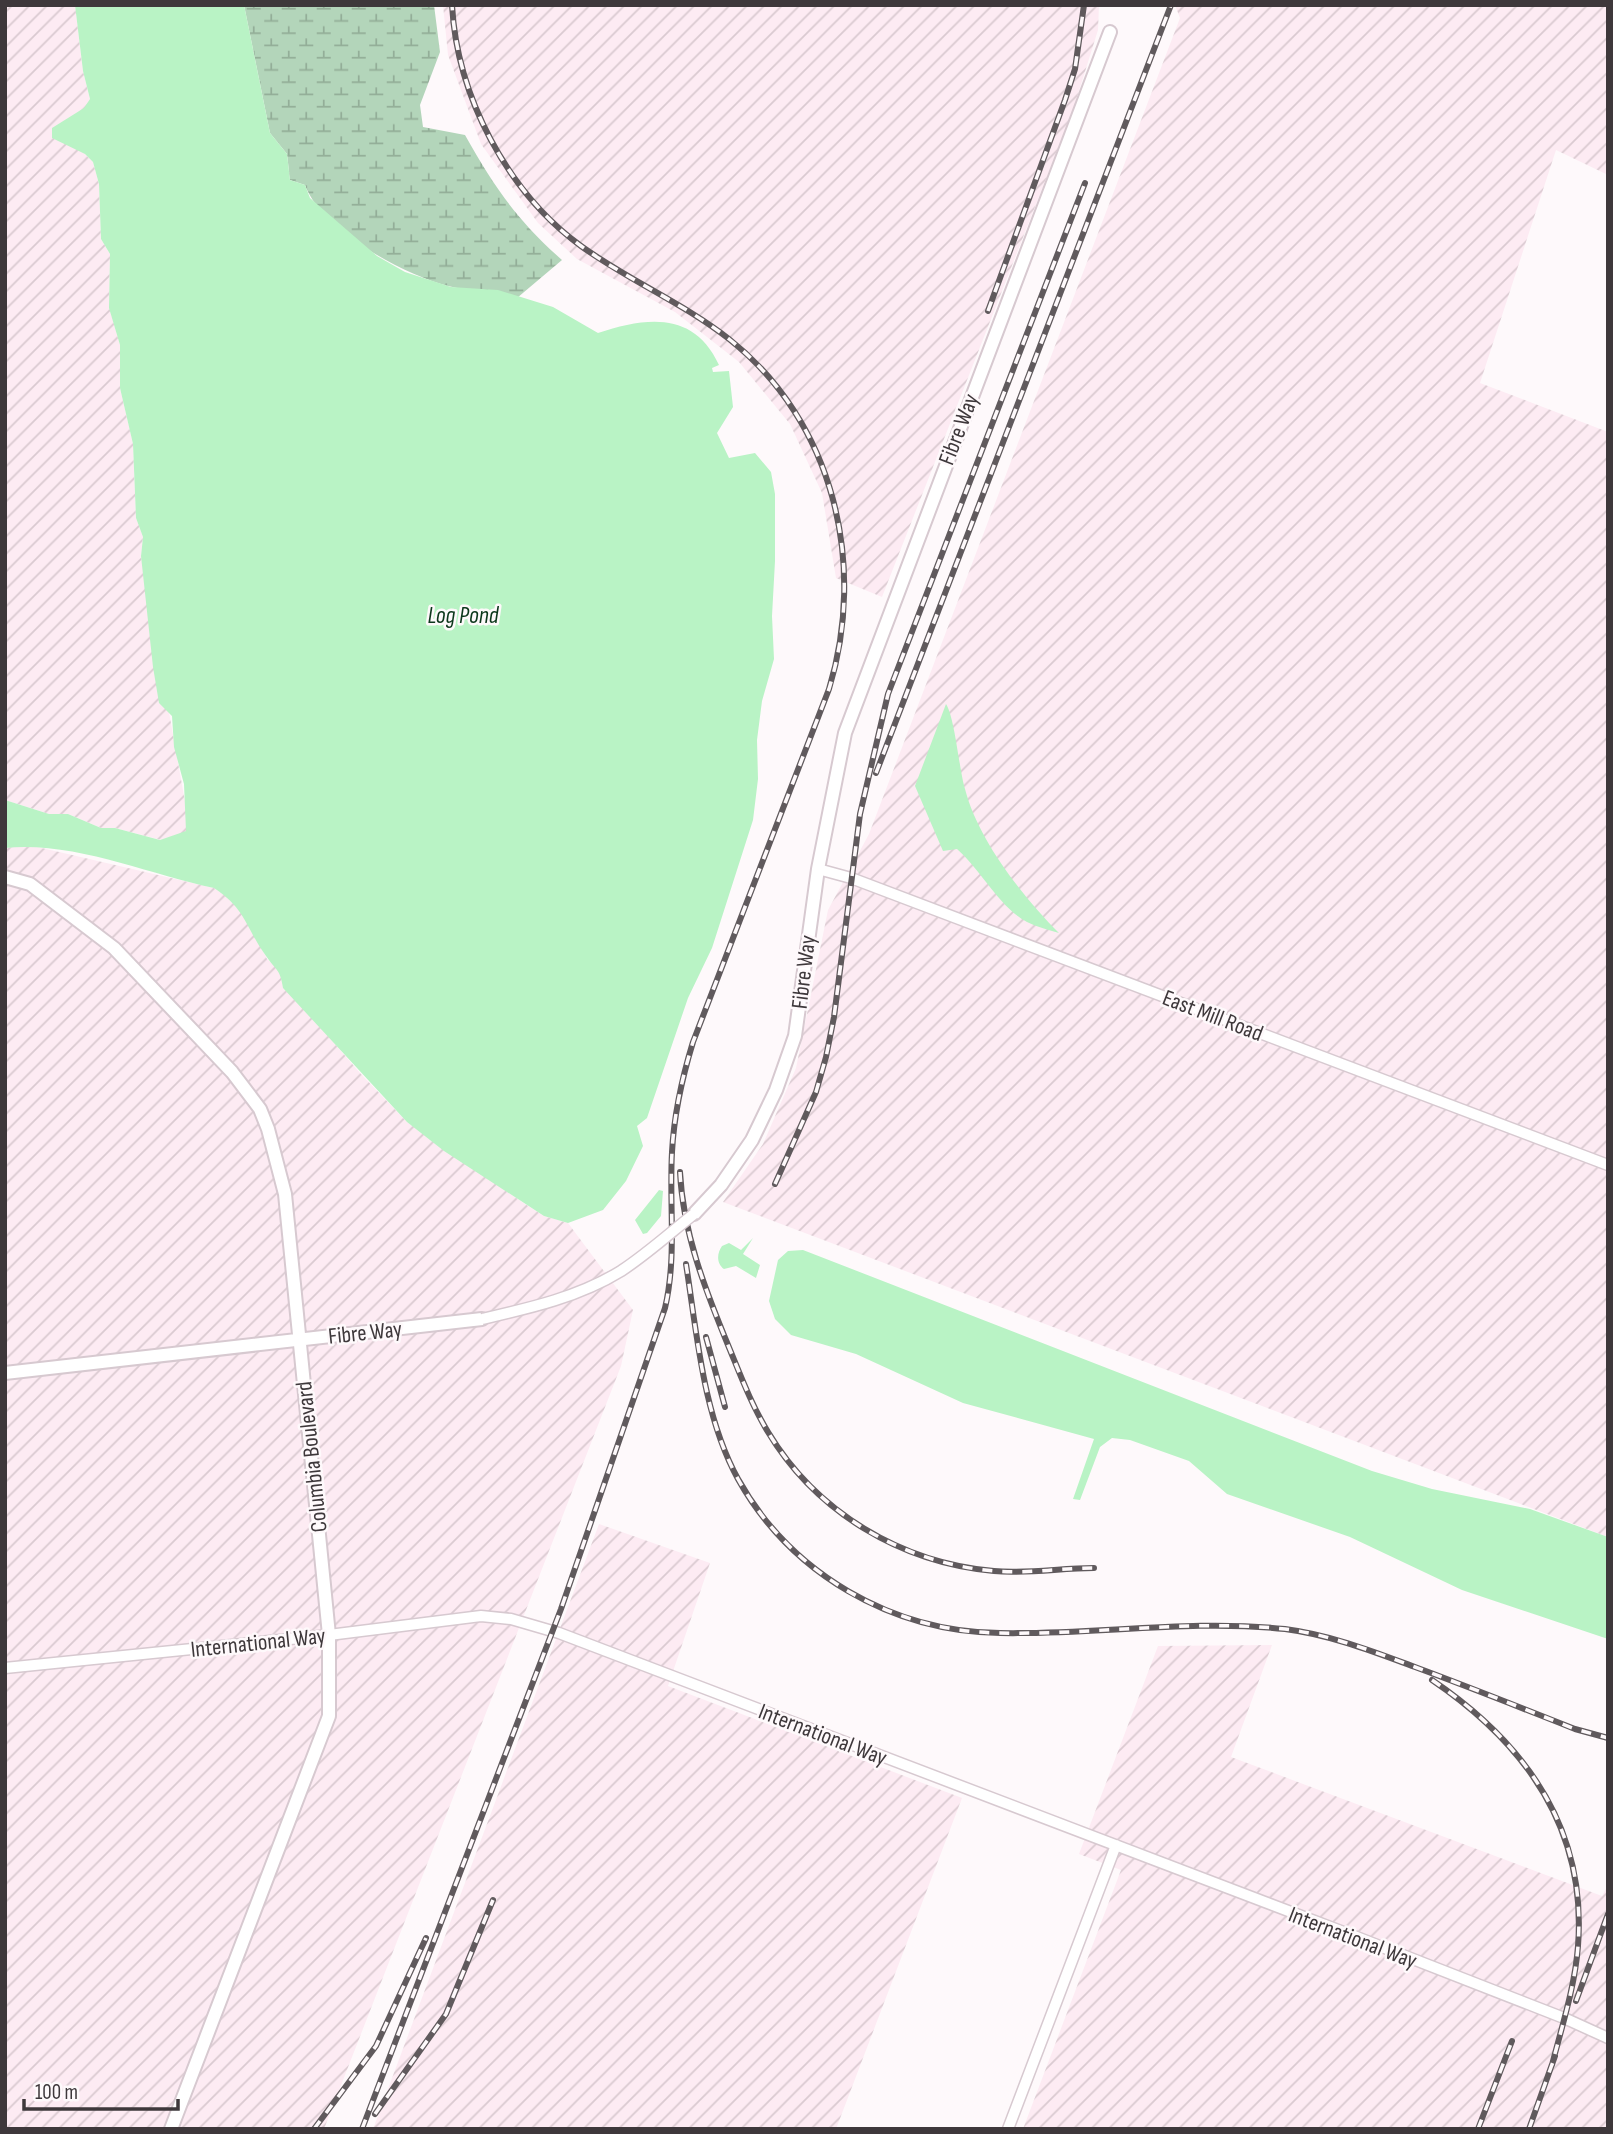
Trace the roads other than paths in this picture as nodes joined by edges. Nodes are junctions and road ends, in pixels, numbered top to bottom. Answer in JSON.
{"nodes":[{"id":1,"x":1110,"y":32,"type":"dead end"},
{"id":2,"x":818,"y":869,"type":"junction"},
{"id":3,"x":5,"y":877,"type":"edge"},
{"id":4,"x":1608,"y":1165,"type":"edge"},
{"id":5,"x":694,"y":1214,"type":"joint"},
{"id":6,"x":482,"y":1319,"type":"joint"},
{"id":7,"x":299,"y":1340,"type":"junction"},
{"id":8,"x":5,"y":1373,"type":"edge"},
{"id":9,"x":329,"y":1635,"type":"junction"},
{"id":10,"x":5,"y":1668,"type":"edge"},
{"id":11,"x":1116,"y":1845,"type":"junction"},
{"id":12,"x":1608,"y":2038,"type":"edge"},
{"id":13,"x":172,"y":2129,"type":"edge"},
{"id":14,"x":1009,"y":2129,"type":"edge"}],
"edges":[{"from":1,"to":2,"type":"street","name":"Fibre Way"},
{"from":2,"to":4,"type":"street","name":"East Mill Road"},
{"from":2,"to":5,"type":"street","name":"Fibre Way"},
{"from":3,"to":7,"type":"street","name":"Columbia Boulevard"},
{"from":5,"to":6,"type":"street","name":"Fibre Way","bridge":true},
{"from":6,"to":7,"type":"street","name":"Fibre Way"},
{"from":7,"to":8,"type":"street","name":"Fibre Way"},
{"from":7,"to":9,"type":"street","name":"Columbia Boulevard"},
{"from":9,"to":10,"type":"street","name":"International Way"},
{"from":9,"to":11,"type":"street","name":"International Way"},
{"from":9,"to":13,"type":"street","name":"Columbia Boulevard"},
{"from":11,"to":12,"type":"street","name":"International Way"},
{"from":11,"to":14,"type":"street"}]}
